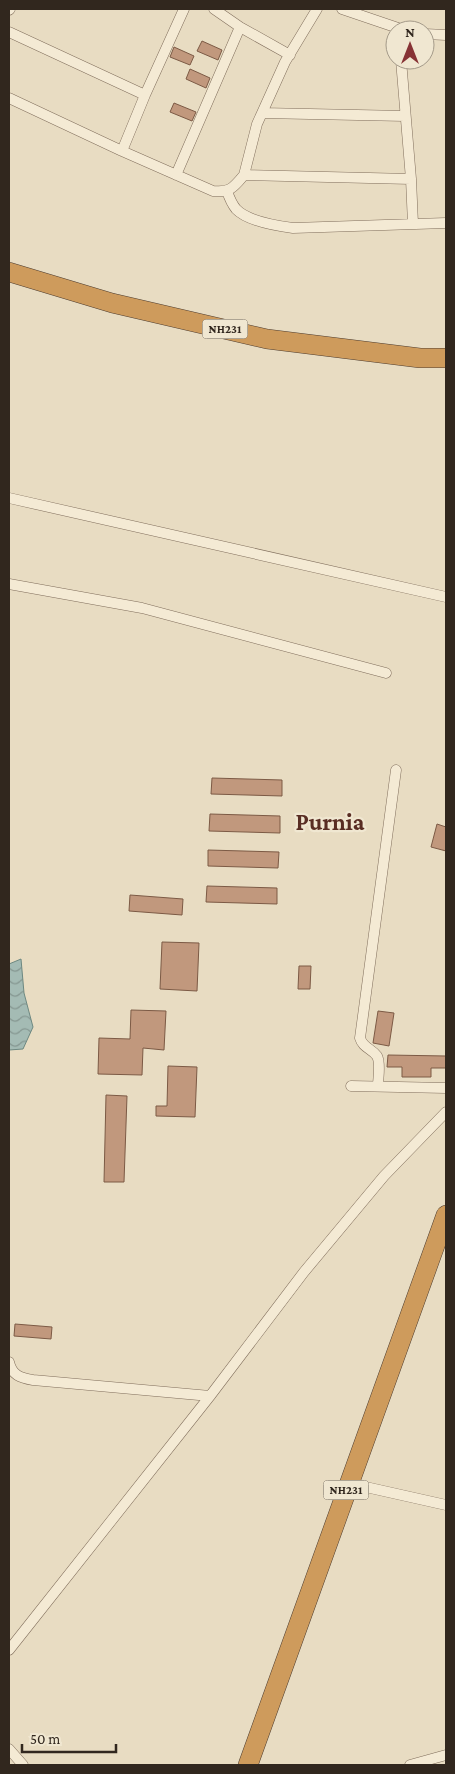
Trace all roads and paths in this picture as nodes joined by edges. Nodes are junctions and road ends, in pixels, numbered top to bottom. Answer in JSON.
{"nodes":[{"id":1,"x":184,"y":9,"type":"edge"},
{"id":2,"x":214,"y":9,"type":"edge"},
{"id":3,"x":317,"y":9,"type":"edge"},
{"id":4,"x":342,"y":9,"type":"edge"},
{"id":5,"x":385,"y":24,"type":"edge"},
{"id":6,"x":240,"y":27,"type":"junction"},
{"id":7,"x":9,"y":32,"type":"edge"},
{"id":8,"x":290,"y":54,"type":"junction"},
{"id":9,"x":402,"y":70,"type":"edge"},
{"id":10,"x":145,"y":95,"type":"junction"},
{"id":11,"x":9,"y":98,"type":"edge"},
{"id":12,"x":262,"y":113,"type":"junction"},
{"id":13,"x":405,"y":116,"type":"junction"},
{"id":14,"x":122,"y":151,"type":"junction"},
{"id":15,"x":176,"y":175,"type":"junction"},
{"id":16,"x":244,"y":175,"type":"junction"},
{"id":17,"x":411,"y":179,"type":"junction"},
{"id":18,"x":227,"y":191,"type":"junction"},
{"id":19,"x":446,"y":223,"type":"edge"},
{"id":20,"x":413,"y":224,"type":"junction"},
{"id":21,"x":9,"y":272,"type":"edge"},
{"id":22,"x":446,"y":358,"type":"edge"},
{"id":23,"x":9,"y":498,"type":"edge"},
{"id":24,"x":9,"y":584,"type":"edge"},
{"id":25,"x":446,"y":597,"type":"edge"},
{"id":26,"x":386,"y":673,"type":"dead end"},
{"id":27,"x":396,"y":770,"type":"dead end"},
{"id":28,"x":351,"y":1086,"type":"dead end"},
{"id":29,"x":378,"y":1086,"type":"junction"},
{"id":30,"x":446,"y":1088,"type":"edge"},
{"id":31,"x":446,"y":1112,"type":"edge"},
{"id":32,"x":445,"y":1225,"type":"edge"},
{"id":33,"x":9,"y":1362,"type":"edge"},
{"id":34,"x":210,"y":1396,"type":"junction"},
{"id":35,"x":348,"y":1483,"type":"junction"},
{"id":36,"x":446,"y":1505,"type":"edge"},
{"id":37,"x":9,"y":1650,"type":"edge"},
{"id":38,"x":9,"y":1749,"type":"edge"},
{"id":39,"x":446,"y":1755,"type":"edge"},
{"id":40,"x":23,"y":1765,"type":"edge"},
{"id":41,"x":248,"y":1765,"type":"edge"},
{"id":42,"x":410,"y":1765,"type":"edge"}],
"edges":[{"from":1,"to":10,"type":"street"},
{"from":2,"to":6,"type":"street"},
{"from":3,"to":8,"type":"street"},
{"from":4,"to":5,"type":"street"},
{"from":6,"to":8,"type":"street"},
{"from":6,"to":15,"type":"street"},
{"from":7,"to":10,"type":"street"},
{"from":8,"to":12,"type":"street"},
{"from":9,"to":13,"type":"street"},
{"from":10,"to":14,"type":"street"},
{"from":11,"to":14,"type":"street"},
{"from":12,"to":13,"type":"street"},
{"from":12,"to":16,"type":"street"},
{"from":13,"to":17,"type":"street"},
{"from":14,"to":15,"type":"street"},
{"from":15,"to":18,"type":"street"},
{"from":16,"to":17,"type":"street"},
{"from":16,"to":18,"type":"street"},
{"from":17,"to":20,"type":"street"},
{"from":18,"to":20,"type":"street"},
{"from":19,"to":20,"type":"street"},
{"from":21,"to":22,"type":"highway","number":"NH231"},
{"from":23,"to":25,"type":"street"},
{"from":24,"to":26,"type":"street"},
{"from":27,"to":29,"type":"street"},
{"from":28,"to":29,"type":"street"},
{"from":29,"to":30,"type":"street"},
{"from":31,"to":34,"type":"street"},
{"from":32,"to":35,"type":"highway","number":"NH231"},
{"from":33,"to":34,"type":"street"},
{"from":34,"to":37,"type":"street"},
{"from":35,"to":36,"type":"street"},
{"from":35,"to":41,"type":"highway","number":"NH231"},
{"from":38,"to":40,"type":"street"},
{"from":39,"to":42,"type":"street"}]}
